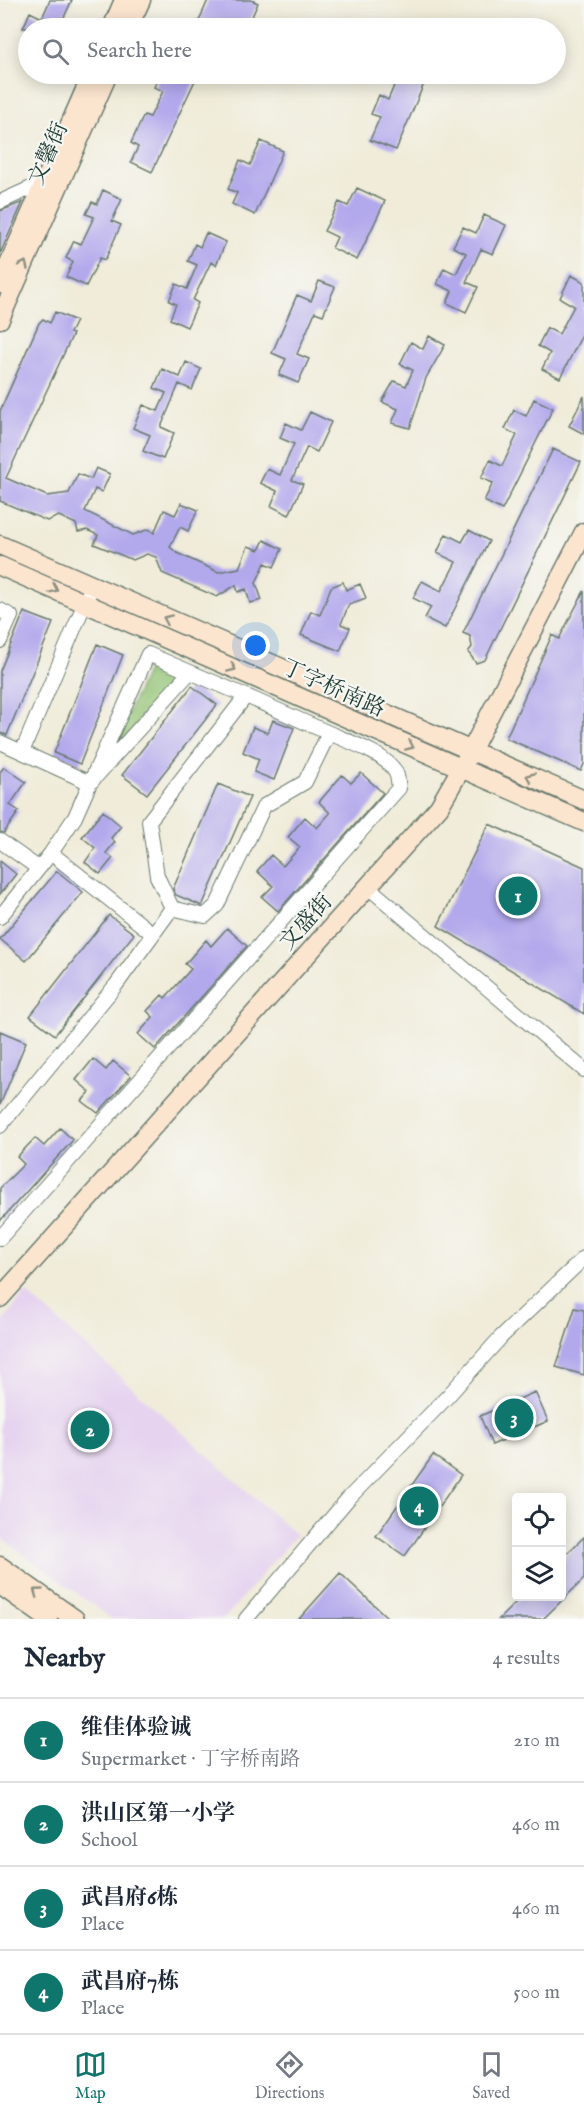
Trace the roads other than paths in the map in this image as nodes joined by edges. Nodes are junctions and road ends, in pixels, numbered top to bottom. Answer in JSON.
{"nodes":[{"id":1,"x":124,"y":0,"type":"edge"},
{"id":2,"x":141,"y":0,"type":"edge"},
{"id":3,"x":116,"y":18,"type":"edge"},
{"id":4,"x":133,"y":18,"type":"edge"},
{"id":5,"x":88,"y":84,"type":"edge"},
{"id":6,"x":104,"y":84,"type":"edge"},
{"id":7,"x":44,"y":182,"type":"junction"},
{"id":8,"x":0,"y":202,"type":"edge"},
{"id":9,"x":0,"y":284,"type":"edge"},
{"id":10,"x":0,"y":319,"type":"edge"},
{"id":11,"x":584,"y":532,"type":"edge"},
{"id":12,"x":0,"y":545,"type":"edge"},
{"id":13,"x":0,"y":566,"type":"edge"},
{"id":14,"x":92,"y":586,"type":"junction"},
{"id":15,"x":84,"y":603,"type":"junction"},
{"id":16,"x":0,"y":610,"type":"edge"},
{"id":17,"x":0,"y":641,"type":"edge"},
{"id":18,"x":190,"y":672,"type":"junction"},
{"id":19,"x":246,"y":696,"type":"junction"},
{"id":20,"x":329,"y":733,"type":"junction"},
{"id":21,"x":0,"y":742,"type":"edge"},
{"id":22,"x":471,"y":751,"type":"junction"},
{"id":23,"x":22,"y":752,"type":"junction"},
{"id":24,"x":461,"y":769,"type":"junction"},
{"id":25,"x":90,"y":783,"type":"junction"},
{"id":26,"x":584,"y":800,"type":"edge"},
{"id":27,"x":584,"y":822,"type":"edge"},
{"id":28,"x":0,"y":841,"type":"edge"},
{"id":29,"x":51,"y":853,"type":"junction"},
{"id":30,"x":38,"y":868,"type":"junction"},
{"id":31,"x":368,"y":887,"type":"junction"},
{"id":32,"x":172,"y":908,"type":"junction"},
{"id":33,"x":0,"y":917,"type":"edge"},
{"id":34,"x":153,"y":934,"type":"junction"},
{"id":35,"x":584,"y":1070,"type":"edge"},
{"id":36,"x":0,"y":1126,"type":"edge"},
{"id":37,"x":0,"y":1238,"type":"edge"},
{"id":38,"x":584,"y":1258,"type":"edge"},
{"id":39,"x":0,"y":1299,"type":"edge"},
{"id":40,"x":0,"y":1566,"type":"edge"},
{"id":41,"x":0,"y":1585,"type":"edge"},
{"id":42,"x":48,"y":1619,"type":"edge"},
{"id":43,"x":75,"y":1619,"type":"edge"},
{"id":44,"x":246,"y":1619,"type":"edge"}],
"edges":[{"from":1,"to":3,"type":"main road"},
{"from":2,"to":4,"type":"main road"},
{"from":5,"to":7,"type":"main road","name":"文馨街"},
{"from":10,"to":6,"type":"main road","name":"文馨街","one_way":true},
{"from":7,"to":8,"type":"street"},
{"from":7,"to":9,"type":"main road","name":"文馨街"},
{"from":11,"to":22,"type":"main road","name":"文盛街"},
{"from":12,"to":14,"type":"main road","name":"丁字桥南路"},
{"from":13,"to":15,"type":"main road","name":"丁字桥南路","one_way":true},
{"from":14,"to":15,"type":"street"},
{"from":22,"to":14,"type":"main road","name":"丁字桥南路","one_way":true},
{"from":15,"to":23,"type":"street"},
{"from":15,"to":24,"type":"main road","name":"丁字桥南路","one_way":true},
{"from":16,"to":17,"type":"street"},
{"from":18,"to":19,"type":"street"},
{"from":18,"to":25,"type":"street"},
{"from":18,"to":25,"type":"street"},
{"from":19,"to":20,"type":"street"},
{"from":19,"to":32,"type":"street"},
{"from":20,"to":32,"type":"street"},
{"from":20,"to":37,"type":"street"},
{"from":21,"to":23,"type":"street"},
{"from":22,"to":24,"type":"main road","name":"文盛街"},
{"from":26,"to":22,"type":"main road","name":"丁字桥南路","one_way":true},
{"from":23,"to":25,"type":"street"},
{"from":24,"to":27,"type":"main road","name":"丁字桥南路"},
{"from":24,"to":31,"type":"main road","name":"文盛街"},
{"from":25,"to":29,"type":"street"},
{"from":28,"to":30,"type":"street"},
{"from":29,"to":30,"type":"street"},
{"from":29,"to":34,"type":"street"},
{"from":30,"to":33,"type":"street"},
{"from":31,"to":35,"type":"street"},
{"from":31,"to":39,"type":"main road","name":"文盛街"},
{"from":32,"to":34,"type":"street"},
{"from":34,"to":36,"type":"street"},
{"from":38,"to":44,"type":"street"},
{"from":43,"to":40,"type":"main road","one_way":true},
{"from":41,"to":42,"type":"main road"}]}
